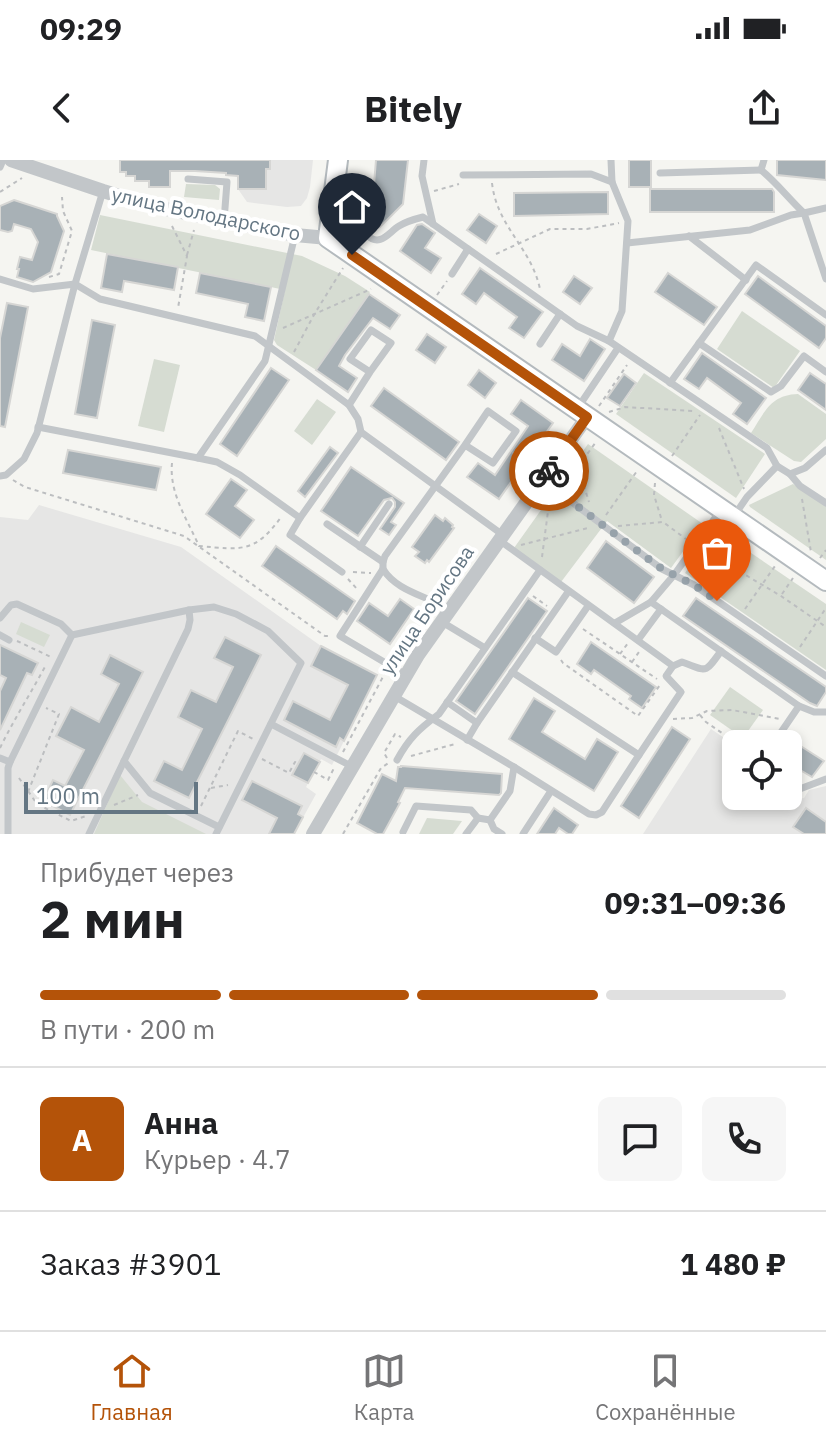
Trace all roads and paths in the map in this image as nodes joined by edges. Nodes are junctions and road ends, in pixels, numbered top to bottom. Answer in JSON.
{"nodes":[{"id":1,"x":3,"y":160,"type":"edge"},
{"id":2,"x":11,"y":160,"type":"edge"},
{"id":3,"x":338,"y":160,"type":"edge"},
{"id":4,"x":424,"y":160,"type":"edge"},
{"id":5,"x":611,"y":160,"type":"edge"},
{"id":6,"x":764,"y":160,"type":"edge"},
{"id":7,"x":0,"y":167,"type":"edge"},
{"id":8,"x":207,"y":170,"type":"dead end"},
{"id":9,"x":761,"y":170,"type":"junction"},
{"id":10,"x":660,"y":173,"type":"dead end"},
{"id":11,"x":463,"y":175,"type":"dead end"},
{"id":12,"x":488,"y":175,"type":"junction"},
{"id":13,"x":22,"y":178,"type":"dead end"},
{"id":14,"x":188,"y":179,"type":"dead end"},
{"id":15,"x":206,"y":180,"type":"junction"},
{"id":16,"x":612,"y":182,"type":"junction"},
{"id":17,"x":103,"y":191,"type":"junction"},
{"id":18,"x":0,"y":192,"type":"edge"},
{"id":19,"x":425,"y":193,"type":"junction"},
{"id":20,"x":62,"y":197,"type":"dead end"},
{"id":21,"x":352,"y":207,"type":"dead end"},
{"id":22,"x":826,"y":208,"type":"edge"},
{"id":23,"x":804,"y":213,"type":"junction"},
{"id":24,"x":224,"y":221,"type":"junction"},
{"id":25,"x":628,"y":221,"type":"junction"},
{"id":26,"x":433,"y":224,"type":"junction"},
{"id":27,"x":172,"y":226,"type":"dead end"},
{"id":28,"x":194,"y":230,"type":"dead end"},
{"id":29,"x":295,"y":235,"type":"junction"},
{"id":30,"x":689,"y":236,"type":"junction"},
{"id":31,"x":328,"y":238,"type":"junction"},
{"id":32,"x":519,"y":242,"type":"junction"},
{"id":33,"x":627,"y":243,"type":"junction"},
{"id":34,"x":468,"y":249,"type":"junction"},
{"id":35,"x":187,"y":256,"type":"junction"},
{"id":36,"x":484,"y":260,"type":"junction"},
{"id":37,"x":342,"y":269,"type":"dead end"},
{"id":38,"x":452,"y":274,"type":"joint"},
{"id":39,"x":44,"y":278,"type":"dead end"},
{"id":40,"x":0,"y":279,"type":"edge"},
{"id":41,"x":826,"y":279,"type":"edge"},
{"id":42,"x":746,"y":280,"type":"junction"},
{"id":43,"x":75,"y":284,"type":"junction"},
{"id":44,"x":371,"y":289,"type":"dead end"},
{"id":45,"x":436,"y":296,"type":"dead end"},
{"id":46,"x":543,"y":302,"type":"junction"},
{"id":47,"x":315,"y":313,"type":"junction"},
{"id":48,"x":560,"y":314,"type":"junction"},
{"id":49,"x":826,"y":315,"type":"edge"},
{"id":50,"x":176,"y":317,"type":"junction"},
{"id":51,"x":271,"y":333,"type":"junction"},
{"id":52,"x":609,"y":341,"type":"junction"},
{"id":53,"x":699,"y":343,"type":"junction"},
{"id":54,"x":268,"y":344,"type":"junction"},
{"id":55,"x":540,"y":344,"type":"dead end"},
{"id":56,"x":618,"y":348,"type":"junction"},
{"id":57,"x":632,"y":357,"type":"junction"},
{"id":58,"x":289,"y":360,"type":"junction"},
{"id":59,"x":826,"y":371,"type":"edge"},
{"id":60,"x":370,"y":372,"type":"junction"},
{"id":61,"x":670,"y":383,"type":"junction"},
{"id":62,"x":349,"y":405,"type":"junction"},
{"id":63,"x":706,"y":407,"type":"junction"},
{"id":64,"x":588,"y":411,"type":"junction"},
{"id":65,"x":607,"y":412,"type":"dead end"},
{"id":66,"x":700,"y":415,"type":"junction"},
{"id":67,"x":38,"y":427,"type":"junction"},
{"id":68,"x":361,"y":432,"type":"junction"},
{"id":69,"x":596,"y":442,"type":"dead end"},
{"id":70,"x":465,"y":445,"type":"junction"},
{"id":71,"x":504,"y":447,"type":"junction"},
{"id":72,"x":826,"y":450,"type":"edge"},
{"id":73,"x":173,"y":454,"type":"junction"},
{"id":74,"x":671,"y":457,"type":"dead end"},
{"id":75,"x":198,"y":458,"type":"junction"},
{"id":76,"x":777,"y":466,"type":"junction"},
{"id":77,"x":578,"y":467,"type":"junction"},
{"id":78,"x":638,"y":470,"type":"dead end"},
{"id":79,"x":790,"y":474,"type":"junction"},
{"id":80,"x":3,"y":475,"type":"edge"},
{"id":81,"x":547,"y":482,"type":"junction"},
{"id":82,"x":655,"y":483,"type":"dead end"},
{"id":83,"x":435,"y":486,"type":"junction"},
{"id":84,"x":800,"y":486,"type":"junction"},
{"id":85,"x":747,"y":497,"type":"junction"},
{"id":86,"x":826,"y":503,"type":"edge"},
{"id":87,"x":389,"y":504,"type":"dead end"},
{"id":88,"x":286,"y":509,"type":"junction"},
{"id":89,"x":728,"y":514,"type":"junction"},
{"id":90,"x":300,"y":518,"type":"junction"},
{"id":91,"x":663,"y":522,"type":"junction"},
{"id":92,"x":600,"y":523,"type":"junction"},
{"id":93,"x":327,"y":524,"type":"dead end"},
{"id":94,"x":544,"y":540,"type":"junction"},
{"id":95,"x":504,"y":541,"type":"junction"},
{"id":96,"x":696,"y":545,"type":"junction"},
{"id":97,"x":199,"y":546,"type":"junction"},
{"id":98,"x":360,"y":547,"type":"junction"},
{"id":99,"x":826,"y":550,"type":"edge"},
{"id":100,"x":811,"y":554,"type":"dead end"},
{"id":101,"x":820,"y":559,"type":"dead end"},
{"id":102,"x":775,"y":566,"type":"dead end"},
{"id":103,"x":382,"y":568,"type":"junction"},
{"id":104,"x":540,"y":570,"type":"junction"},
{"id":105,"x":342,"y":572,"type":"junction"},
{"id":106,"x":674,"y":575,"type":"junction"},
{"id":107,"x":793,"y":578,"type":"dead end"},
{"id":108,"x":826,"y":581,"type":"edge"},
{"id":109,"x":763,"y":584,"type":"junction"},
{"id":110,"x":525,"y":591,"type":"junction"},
{"id":111,"x":568,"y":592,"type":"junction"},
{"id":112,"x":781,"y":596,"type":"junction"},
{"id":113,"x":364,"y":599,"type":"junction"},
{"id":114,"x":651,"y":602,"type":"junction"},
{"id":115,"x":588,"y":606,"type":"junction"},
{"id":116,"x":826,"y":608,"type":"edge"},
{"id":117,"x":661,"y":609,"type":"junction"},
{"id":118,"x":189,"y":610,"type":"junction"},
{"id":119,"x":554,"y":611,"type":"junction"},
{"id":120,"x":445,"y":616,"type":"junction"},
{"id":121,"x":740,"y":617,"type":"junction"},
{"id":122,"x":0,"y":618,"type":"edge"},
{"id":123,"x":817,"y":621,"type":"junction"},
{"id":124,"x":615,"y":623,"type":"junction"},
{"id":125,"x":576,"y":624,"type":"junction"},
{"id":126,"x":826,"y":627,"type":"edge"},
{"id":127,"x":0,"y":635,"type":"edge"},
{"id":128,"x":72,"y":635,"type":"junction"},
{"id":129,"x":340,"y":636,"type":"junction"},
{"id":130,"x":535,"y":638,"type":"junction"},
{"id":131,"x":9,"y":640,"type":"dead end"},
{"id":132,"x":638,"y":640,"type":"junction"},
{"id":133,"x":485,"y":648,"type":"junction"},
{"id":134,"x":721,"y":651,"type":"junction"},
{"id":135,"x":556,"y":652,"type":"junction"},
{"id":136,"x":795,"y":655,"type":"junction"},
{"id":137,"x":50,"y":657,"type":"dead end"},
{"id":138,"x":673,"y":666,"type":"junction"},
{"id":139,"x":512,"y":672,"type":"junction"},
{"id":140,"x":406,"y":675,"type":"junction"},
{"id":141,"x":826,"y":676,"type":"edge"},
{"id":142,"x":394,"y":696,"type":"junction"},
{"id":143,"x":447,"y":702,"type":"junction"},
{"id":144,"x":39,"y":704,"type":"junction"},
{"id":145,"x":799,"y":706,"type":"junction"},
{"id":146,"x":826,"y":712,"type":"edge"},
{"id":147,"x":700,"y":714,"type":"junction"},
{"id":148,"x":663,"y":718,"type":"junction"},
{"id":149,"x":432,"y":719,"type":"junction"},
{"id":150,"x":789,"y":720,"type":"junction"},
{"id":151,"x":477,"y":723,"type":"junction"},
{"id":152,"x":271,"y":724,"type":"junction"},
{"id":153,"x":782,"y":730,"type":"edge"},
{"id":154,"x":722,"y":733,"type":"edge"},
{"id":155,"x":467,"y":740,"type":"junction"},
{"id":156,"x":407,"y":741,"type":"junction"},
{"id":157,"x":261,"y":744,"type":"junction"},
{"id":158,"x":0,"y":748,"type":"edge"},
{"id":159,"x":639,"y":755,"type":"junction"},
{"id":160,"x":255,"y":756,"type":"junction"},
{"id":161,"x":0,"y":758,"type":"edge"},
{"id":162,"x":124,"y":761,"type":"junction"},
{"id":163,"x":393,"y":761,"type":"junction"},
{"id":164,"x":298,"y":764,"type":"dead end"},
{"id":165,"x":9,"y":765,"type":"junction"},
{"id":166,"x":353,"y":767,"type":"junction"},
{"id":167,"x":514,"y":767,"type":"junction"},
{"id":168,"x":826,"y":779,"type":"edge"},
{"id":169,"x":241,"y":783,"type":"junction"},
{"id":170,"x":210,"y":788,"type":"junction"},
{"id":171,"x":802,"y":788,"type":"edge"},
{"id":172,"x":551,"y":791,"type":"junction"},
{"id":173,"x":28,"y":793,"type":"junction"},
{"id":174,"x":143,"y":793,"type":"dead end"},
{"id":175,"x":100,"y":811,"type":"junction"},
{"id":176,"x":196,"y":816,"type":"junction"},
{"id":177,"x":478,"y":818,"type":"junction"},
{"id":178,"x":490,"y":820,"type":"junction"},
{"id":179,"x":218,"y":831,"type":"edge"},
{"id":180,"x":403,"y":832,"type":"dead end"},
{"id":181,"x":8,"y":834,"type":"edge"},
{"id":182,"x":89,"y":834,"type":"edge"},
{"id":183,"x":313,"y":834,"type":"edge"},
{"id":184,"x":343,"y":834,"type":"edge"},
{"id":185,"x":466,"y":834,"type":"edge"},
{"id":186,"x":502,"y":834,"type":"edge"},
{"id":187,"x":523,"y":834,"type":"edge"}],
"edges":[{"from":1,"to":7,"type":"lane"},
{"from":2,"to":17,"type":"street","name":"улица Володарского"},
{"from":3,"to":31,"type":"main road"},
{"from":4,"to":19,"type":"lane"},
{"from":5,"to":16,"type":"lane"},
{"from":6,"to":9,"type":"lane"},
{"from":8,"to":15,"type":"lane"},
{"from":9,"to":10,"type":"lane"},
{"from":9,"to":23,"type":"lane"},
{"from":11,"to":12,"type":"lane"},
{"from":12,"to":16,"type":"lane"},
{"from":12,"to":19,"type":"path"},
{"from":12,"to":32,"type":"path"},
{"from":13,"to":18,"type":"path"},
{"from":14,"to":15,"type":"lane"},
{"from":15,"to":24,"type":"lane"},
{"from":16,"to":25,"type":"lane"},
{"from":17,"to":24,"type":"street","name":"улица Володарского"},
{"from":17,"to":43,"type":"lane"},
{"from":19,"to":26,"type":"lane"},
{"from":20,"to":39,"type":"path"},
{"from":21,"to":26,"type":"lane"},
{"from":22,"to":23,"type":"lane"},
{"from":23,"to":30,"type":"lane"},
{"from":23,"to":41,"type":"lane"},
{"from":24,"to":29,"type":"street","name":"улица Володарского"},
{"from":25,"to":32,"type":"path"},
{"from":25,"to":33,"type":"lane"},
{"from":26,"to":34,"type":"lane"},
{"from":27,"to":35,"type":"path"},
{"from":28,"to":35,"type":"path"},
{"from":29,"to":31,"type":"street","name":"улица Володарского"},
{"from":29,"to":51,"type":"lane"},
{"from":30,"to":33,"type":"lane"},
{"from":30,"to":42,"type":"lane"},
{"from":31,"to":64,"type":"main road","name":"улица Володарского"},
{"from":32,"to":36,"type":"path"},
{"from":32,"to":46,"type":"path"},
{"from":33,"to":52,"type":"lane"},
{"from":34,"to":36,"type":"lane"},
{"from":34,"to":38,"type":"lane"},
{"from":35,"to":50,"type":"path"},
{"from":36,"to":46,"type":"lane"},
{"from":37,"to":47,"type":"path"},
{"from":38,"to":45,"type":"path"},
{"from":40,"to":43,"type":"lane"},
{"from":42,"to":49,"type":"lane"},
{"from":42,"to":53,"type":"lane"},
{"from":43,"to":50,"type":"lane"},
{"from":43,"to":67,"type":"lane"},
{"from":44,"to":47,"type":"path"},
{"from":46,"to":48,"type":"lane"},
{"from":47,"to":51,"type":"path"},
{"from":47,"to":58,"type":"path"},
{"from":48,"to":52,"type":"lane"},
{"from":48,"to":55,"type":"lane"},
{"from":50,"to":54,"type":"lane"},
{"from":51,"to":54,"type":"lane"},
{"from":52,"to":56,"type":"lane"},
{"from":53,"to":59,"type":"lane"},
{"from":53,"to":61,"type":"lane"},
{"from":54,"to":58,"type":"lane"},
{"from":54,"to":75,"type":"lane"},
{"from":56,"to":57,"type":"lane"},
{"from":56,"to":64,"type":"lane"},
{"from":57,"to":61,"type":"lane"},
{"from":57,"to":64,"type":"path"},
{"from":58,"to":62,"type":"lane"},
{"from":60,"to":60,"type":"lane"},
{"from":60,"to":62,"type":"lane"},
{"from":61,"to":63,"type":"lane"},
{"from":62,"to":68,"type":"lane"},
{"from":63,"to":66,"type":"path"},
{"from":63,"to":76,"type":"lane"},
{"from":64,"to":81,"type":"street","name":"улица Борисова"},
{"from":64,"to":89,"type":"main road","name":"улица Володарского"},
{"from":65,"to":66,"type":"path"},
{"from":66,"to":74,"type":"path"},
{"from":66,"to":85,"type":"path"},
{"from":67,"to":73,"type":"lane"},
{"from":67,"to":80,"type":"lane"},
{"from":68,"to":83,"type":"lane"},
{"from":68,"to":90,"type":"lane"},
{"from":69,"to":77,"type":"path"},
{"from":70,"to":71,"type":"lane"},
{"from":70,"to":71,"type":"lane"},
{"from":70,"to":83,"type":"lane"},
{"from":71,"to":81,"type":"path"},
{"from":72,"to":79,"type":"lane"},
{"from":73,"to":75,"type":"lane"},
{"from":73,"to":97,"type":"path"},
{"from":75,"to":88,"type":"lane"},
{"from":76,"to":79,"type":"lane"},
{"from":76,"to":85,"type":"lane"},
{"from":77,"to":81,"type":"path"},
{"from":77,"to":92,"type":"path"},
{"from":78,"to":92,"type":"path"},
{"from":79,"to":84,"type":"lane"},
{"from":80,"to":97,"type":"path"},
{"from":81,"to":92,"type":"lane"},
{"from":81,"to":94,"type":"path"},
{"from":81,"to":95,"type":"street","name":"улица Борисова"},
{"from":82,"to":91,"type":"path"},
{"from":83,"to":95,"type":"lane"},
{"from":83,"to":103,"type":"lane"},
{"from":84,"to":86,"type":"lane"},
{"from":84,"to":100,"type":"path"},
{"from":85,"to":89,"type":"lane"},
{"from":87,"to":98,"type":"lane"},
{"from":88,"to":90,"type":"lane"},
{"from":88,"to":97,"type":"path"},
{"from":89,"to":96,"type":"lane"},
{"from":89,"to":108,"type":"main road","name":"улица Володарского"},
{"from":90,"to":105,"type":"lane"},
{"from":91,"to":92,"type":"path"},
{"from":91,"to":96,"type":"path"},
{"from":92,"to":94,"type":"path"},
{"from":92,"to":106,"type":"lane"},
{"from":93,"to":98,"type":"lane"},
{"from":94,"to":95,"type":"path"},
{"from":94,"to":104,"type":"path"},
{"from":95,"to":104,"type":"lane"},
{"from":95,"to":120,"type":"street","name":"улица Борисова"},
{"from":96,"to":106,"type":"lane"},
{"from":96,"to":109,"type":"path"},
{"from":97,"to":129,"type":"path"},
{"from":98,"to":103,"type":"lane"},
{"from":99,"to":101,"type":"path"},
{"from":102,"to":109,"type":"path"},
{"from":103,"to":105,"type":"path"},
{"from":103,"to":113,"type":"lane"},
{"from":103,"to":120,"type":"lane"},
{"from":104,"to":110,"type":"lane"},
{"from":104,"to":111,"type":"lane"},
{"from":105,"to":113,"type":"path"},
{"from":106,"to":114,"type":"lane"},
{"from":106,"to":121,"type":"lane"},
{"from":107,"to":112,"type":"path"},
{"from":109,"to":112,"type":"path"},
{"from":109,"to":121,"type":"path"},
{"from":110,"to":119,"type":"path"},
{"from":110,"to":133,"type":"lane"},
{"from":111,"to":115,"type":"lane"},
{"from":111,"to":119,"type":"lane"},
{"from":112,"to":123,"type":"path"},
{"from":113,"to":129,"type":"lane"},
{"from":114,"to":117,"type":"lane"},
{"from":114,"to":124,"type":"lane"},
{"from":115,"to":124,"type":"lane"},
{"from":115,"to":125,"type":"lane"},
{"from":116,"to":123,"type":"path"},
{"from":117,"to":132,"type":"lane"},
{"from":117,"to":134,"type":"lane"},
{"from":118,"to":128,"type":"lane"},
{"from":118,"to":152,"type":"lane"},
{"from":118,"to":162,"type":"lane"},
{"from":119,"to":130,"type":"lane"},
{"from":120,"to":133,"type":"lane"},
{"from":120,"to":140,"type":"street","name":"улица Борисова"},
{"from":121,"to":136,"type":"lane"},
{"from":122,"to":128,"type":"lane"},
{"from":123,"to":126,"type":"path"},
{"from":123,"to":136,"type":"path"},
{"from":124,"to":132,"type":"lane"},
{"from":125,"to":135,"type":"lane"},
{"from":125,"to":135,"type":"path"},
{"from":127,"to":131,"type":"lane"},
{"from":128,"to":144,"type":"lane"},
{"from":129,"to":140,"type":"lane"},
{"from":130,"to":135,"type":"lane"},
{"from":130,"to":139,"type":"lane"},
{"from":132,"to":138,"type":"lane"},
{"from":133,"to":143,"type":"lane"},
{"from":134,"to":138,"type":"lane"},
{"from":134,"to":145,"type":"lane"},
{"from":136,"to":141,"type":"lane"},
{"from":137,"to":158,"type":"path"},
{"from":138,"to":148,"type":"lane"},
{"from":139,"to":151,"type":"lane"},
{"from":139,"to":159,"type":"lane"},
{"from":140,"to":142,"type":"street","name":"улица Борисова"},
{"from":142,"to":149,"type":"lane"},
{"from":142,"to":166,"type":"street","name":"улица Борисова"},
{"from":143,"to":149,"type":"lane"},
{"from":143,"to":151,"type":"lane"},
{"from":144,"to":165,"type":"lane"},
{"from":144,"to":173,"type":"path"},
{"from":145,"to":146,"type":"lane"},
{"from":145,"to":150,"type":"lane"},
{"from":147,"to":148,"type":"path"},
{"from":147,"to":150,"type":"path"},
{"from":147,"to":154,"type":"path"},
{"from":148,"to":159,"type":"lane"},
{"from":149,"to":155,"type":"lane"},
{"from":149,"to":156,"type":"lane"},
{"from":150,"to":153,"type":"lane"},
{"from":151,"to":155,"type":"lane"},
{"from":152,"to":157,"type":"lane"},
{"from":152,"to":166,"type":"lane"},
{"from":155,"to":163,"type":"path"},
{"from":155,"to":167,"type":"lane"},
{"from":156,"to":163,"type":"lane"},
{"from":156,"to":163,"type":"path"},
{"from":157,"to":160,"type":"lane"},
{"from":157,"to":170,"type":"path"},
{"from":159,"to":172,"type":"lane"},
{"from":160,"to":164,"type":"path"},
{"from":160,"to":169,"type":"lane"},
{"from":161,"to":165,"type":"lane"},
{"from":162,"to":175,"type":"lane"},
{"from":162,"to":176,"type":"lane"},
{"from":163,"to":184,"type":"path"},
{"from":165,"to":173,"type":"path"},
{"from":165,"to":181,"type":"lane"},
{"from":166,"to":183,"type":"street","name":"улица Борисова"},
{"from":167,"to":172,"type":"lane"},
{"from":167,"to":178,"type":"lane"},
{"from":168,"to":171,"type":"lane"},
{"from":169,"to":170,"type":"path"},
{"from":169,"to":179,"type":"lane"},
{"from":170,"to":176,"type":"path"},
{"from":172,"to":187,"type":"lane"},
{"from":173,"to":175,"type":"path"},
{"from":174,"to":175,"type":"path"},
{"from":175,"to":182,"type":"lane"},
{"from":176,"to":179,"type":"lane"},
{"from":177,"to":178,"type":"lane"},
{"from":177,"to":180,"type":"lane"},
{"from":177,"to":185,"type":"lane"},
{"from":178,"to":186,"type":"lane"}]}
